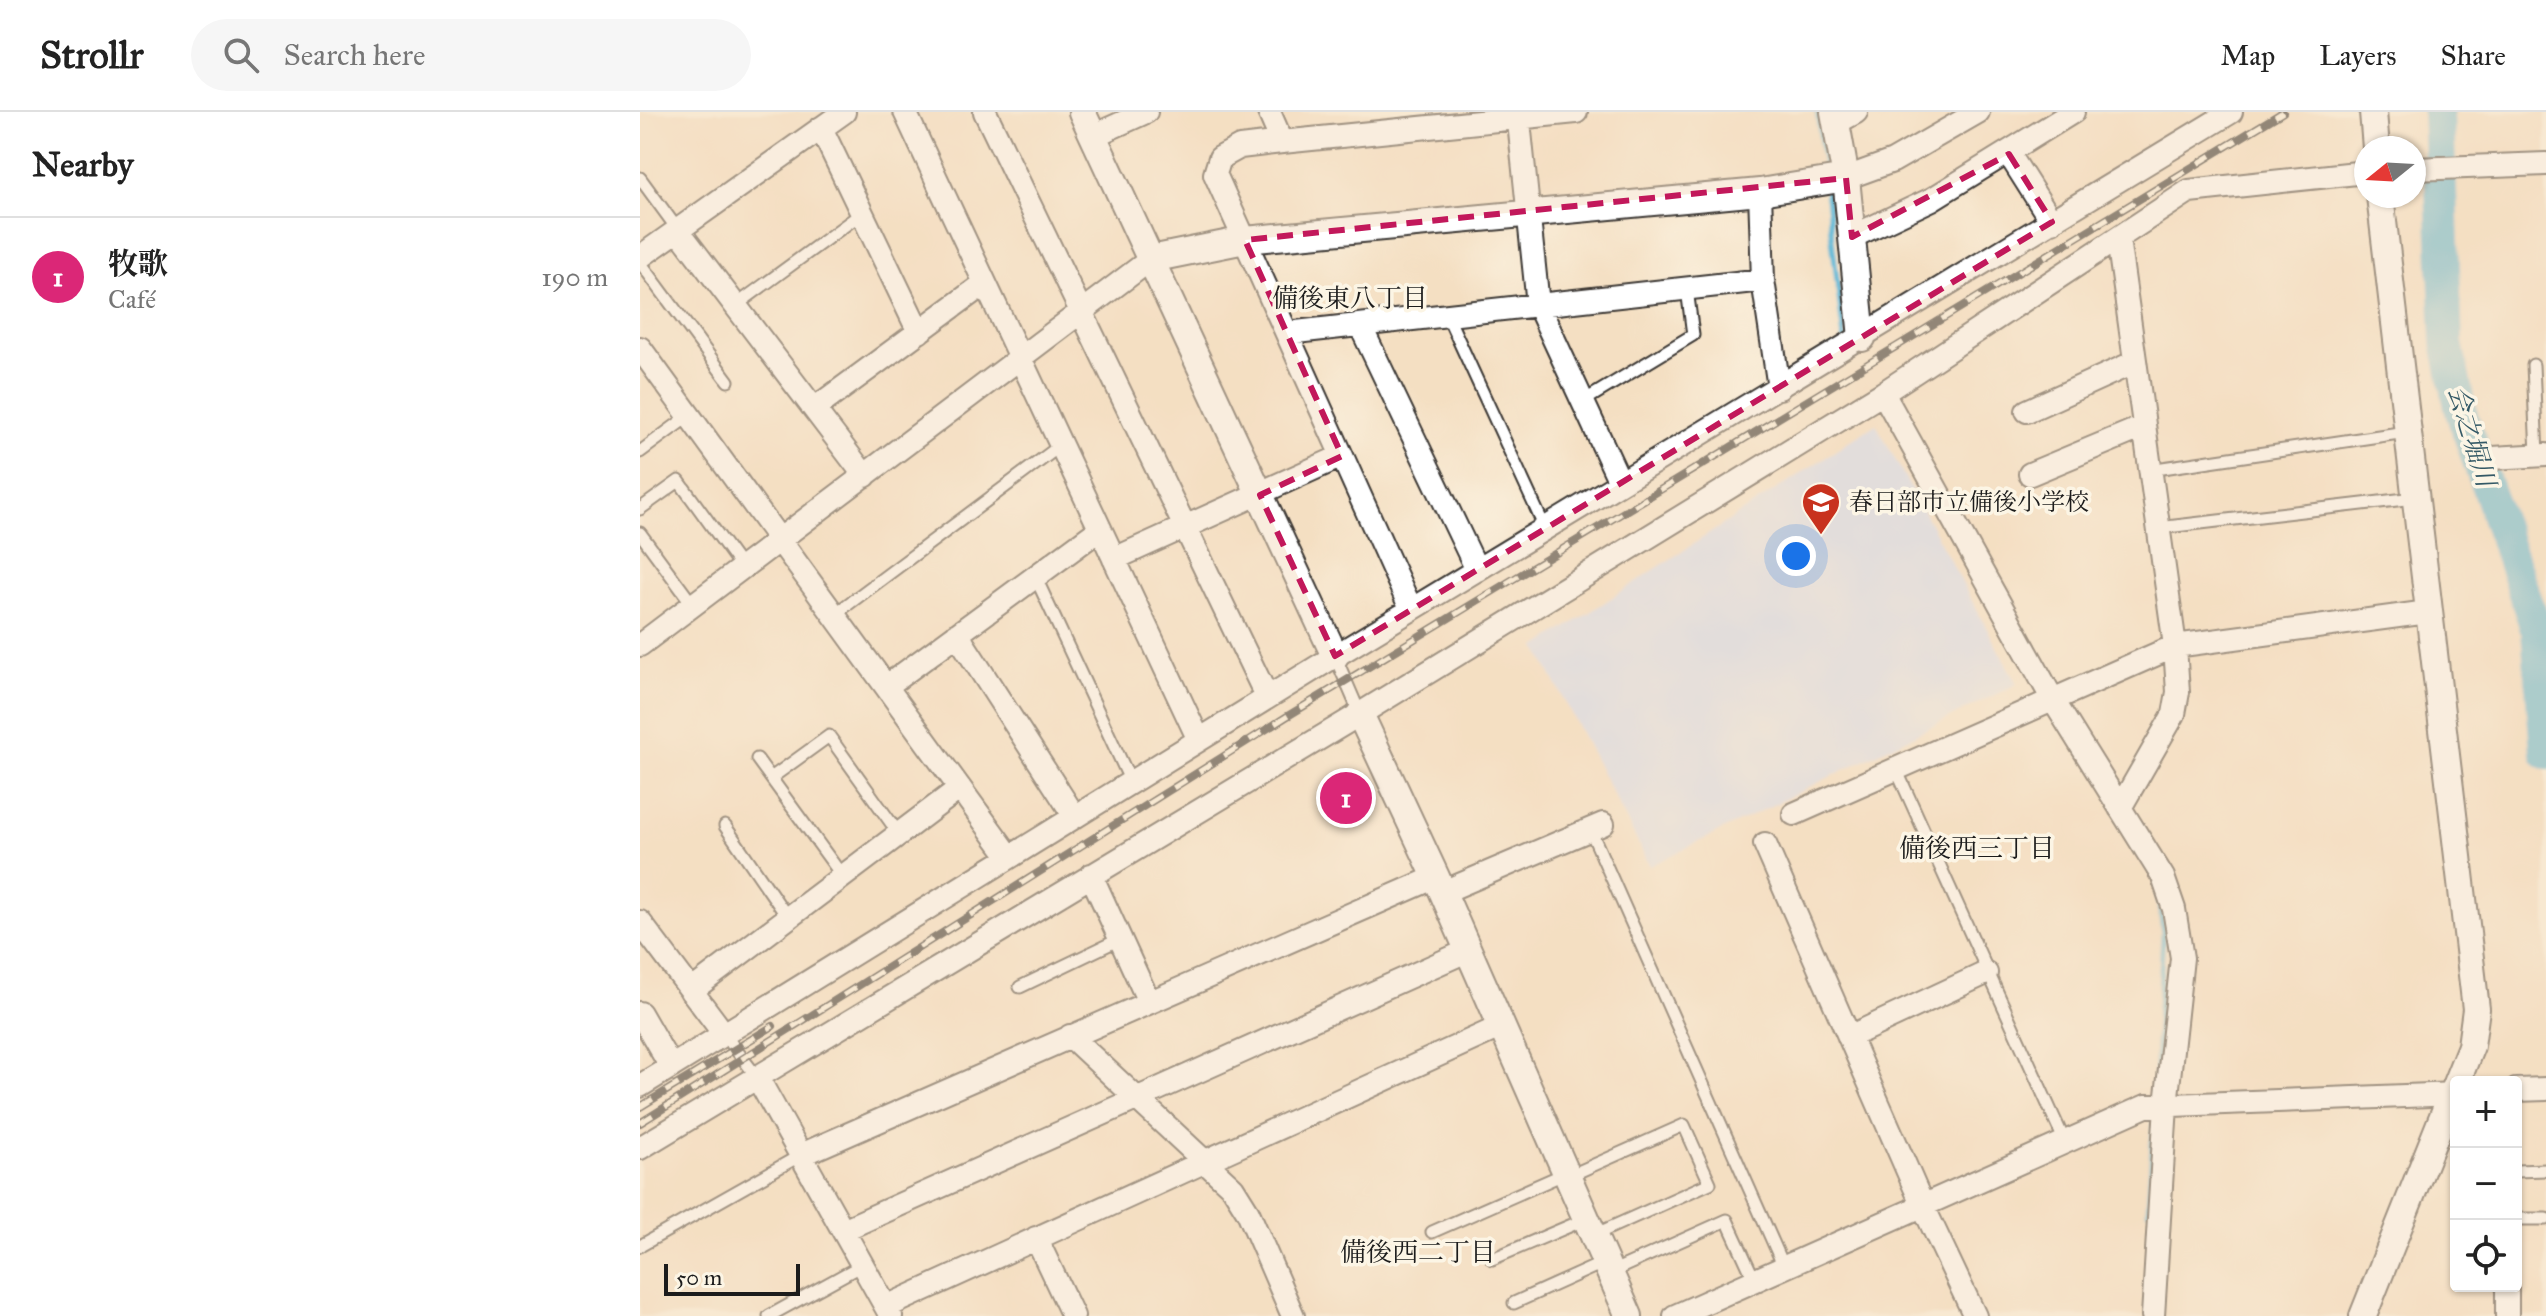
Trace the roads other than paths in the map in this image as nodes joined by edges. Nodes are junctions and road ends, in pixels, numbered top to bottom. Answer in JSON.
{"nodes":[{"id":1,"x":905,"y":112,"type":"edge"},
{"id":2,"x":985,"y":112,"type":"edge"},
{"id":3,"x":1082,"y":112,"type":"edge"},
{"id":4,"x":1146,"y":112,"type":"edge"},
{"id":5,"x":1269,"y":112,"type":"edge"},
{"id":6,"x":1576,"y":112,"type":"edge"},
{"id":7,"x":1978,"y":112,"type":"edge"},
{"id":8,"x":2073,"y":112,"type":"edge"},
{"id":9,"x":2231,"y":112,"type":"edge"},
{"id":10,"x":2373,"y":112,"type":"edge"},
{"id":11,"x":1518,"y":115,"type":"edge"},
{"id":12,"x":1842,"y":116,"type":"edge"},
{"id":13,"x":834,"y":117,"type":"edge"},
{"id":14,"x":1441,"y":119,"type":"edge"},
{"id":15,"x":1093,"y":136,"type":"junction"},
{"id":16,"x":2375,"y":136,"type":"edge"},
{"id":17,"x":1282,"y":142,"type":"junction"},
{"id":18,"x":2009,"y":154,"type":"junction"},
{"id":19,"x":2546,"y":164,"type":"edge"},
{"id":20,"x":2426,"y":169,"type":"edge"},
{"id":21,"x":2354,"y":173,"type":"edge"},
{"id":22,"x":640,"y":178,"type":"edge"},
{"id":23,"x":1846,"y":178,"type":"junction"},
{"id":24,"x":1760,"y":192,"type":"junction"},
{"id":25,"x":2381,"y":208,"type":"edge"},
{"id":26,"x":862,"y":213,"type":"junction"},
{"id":27,"x":1528,"y":215,"type":"junction"},
{"id":28,"x":2052,"y":222,"type":"junction"},
{"id":29,"x":678,"y":230,"type":"junction"},
{"id":30,"x":1852,"y":237,"type":"junction"},
{"id":31,"x":2118,"y":239,"type":"junction"},
{"id":32,"x":1245,"y":240,"type":"junction"},
{"id":33,"x":1151,"y":259,"type":"junction"},
{"id":34,"x":640,"y":260,"type":"edge"},
{"id":35,"x":1763,"y":280,"type":"junction"},
{"id":36,"x":985,"y":283,"type":"junction"},
{"id":37,"x":1687,"y":289,"type":"junction"},
{"id":38,"x":1538,"y":305,"type":"junction"},
{"id":39,"x":735,"y":306,"type":"junction"},
{"id":40,"x":1082,"y":313,"type":"junction"},
{"id":41,"x":1447,"y":315,"type":"junction"},
{"id":42,"x":1360,"y":325,"type":"junction"},
{"id":43,"x":919,"y":332,"type":"junction"},
{"id":44,"x":1287,"y":333,"type":"junction"},
{"id":45,"x":1862,"y":338,"type":"junction"},
{"id":46,"x":640,"y":348,"type":"edge"},
{"id":47,"x":1020,"y":359,"type":"junction"},
{"id":48,"x":2135,"y":362,"type":"junction"},
{"id":49,"x":2533,"y":365,"type":"dead end"},
{"id":50,"x":728,"y":381,"type":"dead end"},
{"id":51,"x":1779,"y":388,"type":"junction"},
{"id":52,"x":1883,"y":393,"type":"junction"},
{"id":53,"x":1582,"y":402,"type":"junction"},
{"id":54,"x":814,"y":409,"type":"junction"},
{"id":55,"x":2027,"y":411,"type":"dead end"},
{"id":56,"x":690,"y":415,"type":"junction"},
{"id":57,"x":2143,"y":427,"type":"junction"},
{"id":58,"x":2406,"y":432,"type":"junction"},
{"id":59,"x":1061,"y":445,"type":"junction"},
{"id":60,"x":640,"y":452,"type":"edge"},
{"id":61,"x":2542,"y":455,"type":"edge"},
{"id":62,"x":1342,"y":456,"type":"junction"},
{"id":63,"x":2492,"y":458,"type":"dead end"},
{"id":64,"x":2149,"y":470,"type":"junction"},
{"id":65,"x":2030,"y":474,"type":"dead end"},
{"id":66,"x":865,"y":476,"type":"junction"},
{"id":67,"x":1620,"y":482,"type":"junction"},
{"id":68,"x":1260,"y":495,"type":"junction"},
{"id":69,"x":2414,"y":498,"type":"junction"},
{"id":70,"x":640,"y":509,"type":"edge"},
{"id":71,"x":1186,"y":528,"type":"junction"},
{"id":72,"x":1545,"y":528,"type":"junction"},
{"id":73,"x":2158,"y":528,"type":"junction"},
{"id":74,"x":1100,"y":529,"type":"junction"},
{"id":75,"x":640,"y":533,"type":"edge"},
{"id":76,"x":781,"y":539,"type":"junction"},
{"id":77,"x":1114,"y":559,"type":"junction"},
{"id":78,"x":742,"y":568,"type":"junction"},
{"id":79,"x":1477,"y":570,"type":"junction"},
{"id":80,"x":1035,"y":576,"type":"junction"},
{"id":81,"x":693,"y":605,"type":"junction"},
{"id":82,"x":1411,"y":609,"type":"junction"},
{"id":83,"x":2428,"y":612,"type":"junction"},
{"id":84,"x":835,"y":614,"type":"junction"},
{"id":85,"x":957,"y":634,"type":"junction"},
{"id":86,"x":640,"y":645,"type":"edge"},
{"id":87,"x":2175,"y":646,"type":"junction"},
{"id":88,"x":1335,"y":656,"type":"junction"},
{"id":89,"x":887,"y":686,"type":"junction"},
{"id":90,"x":1267,"y":697,"type":"junction"},
{"id":91,"x":2053,"y":700,"type":"junction"},
{"id":92,"x":1360,"y":714,"type":"junction"},
{"id":93,"x":1199,"y":740,"type":"junction"},
{"id":94,"x":757,"y":759,"type":"dead end"},
{"id":95,"x":1896,"y":769,"type":"junction"},
{"id":96,"x":771,"y":778,"type":"junction"},
{"id":97,"x":1131,"y":782,"type":"junction"},
{"id":98,"x":960,"y":788,"type":"junction"},
{"id":99,"x":2120,"y":808,"type":"junction"},
{"id":100,"x":1794,"y":814,"type":"dead end"},
{"id":101,"x":1075,"y":817,"type":"junction"},
{"id":102,"x":725,"y":826,"type":"dead end"},
{"id":103,"x":1597,"y":826,"type":"joint"},
{"id":104,"x":899,"y":834,"type":"junction"},
{"id":105,"x":1765,"y":844,"type":"dead end"},
{"id":106,"x":1010,"y":857,"type":"junction"},
{"id":107,"x":1091,"y":875,"type":"junction"},
{"id":108,"x":843,"y":877,"type":"junction"},
{"id":109,"x":1440,"y":884,"type":"junction"},
{"id":110,"x":788,"y":918,"type":"junction"},
{"id":111,"x":640,"y":922,"type":"edge"},
{"id":112,"x":1120,"y":939,"type":"junction"},
{"id":113,"x":1469,"y":950,"type":"junction"},
{"id":114,"x":1986,"y":973,"type":"junction"},
{"id":115,"x":1020,"y":987,"type":"dead end"},
{"id":116,"x":691,"y":991,"type":"junction"},
{"id":117,"x":1149,"y":1002,"type":"junction"},
{"id":118,"x":640,"y":1013,"type":"edge"},
{"id":119,"x":1502,"y":1026,"type":"junction"},
{"id":120,"x":724,"y":1034,"type":"junction"},
{"id":121,"x":1070,"y":1036,"type":"junction"},
{"id":122,"x":1849,"y":1037,"type":"junction"},
{"id":123,"x":671,"y":1067,"type":"junction"},
{"id":124,"x":2459,"y":1076,"type":"edge"},
{"id":125,"x":757,"y":1077,"type":"junction"},
{"id":126,"x":640,"y":1086,"type":"edge"},
{"id":127,"x":2546,"y":1089,"type":"edge"},
{"id":128,"x":2522,"y":1090,"type":"edge"},
{"id":129,"x":2450,"y":1094,"type":"edge"},
{"id":130,"x":2450,"y":1099,"type":"edge"},
{"id":131,"x":1140,"y":1100,"type":"junction"},
{"id":132,"x":2166,"y":1105,"type":"junction"},
{"id":133,"x":2065,"y":1142,"type":"junction"},
{"id":134,"x":640,"y":1148,"type":"edge"},
{"id":135,"x":801,"y":1155,"type":"junction"},
{"id":136,"x":1207,"y":1161,"type":"junction"},
{"id":137,"x":2546,"y":1170,"type":"edge"},
{"id":138,"x":2522,"y":1171,"type":"edge"},
{"id":139,"x":1567,"y":1174,"type":"junction"},
{"id":140,"x":1923,"y":1206,"type":"junction"},
{"id":141,"x":2522,"y":1219,"type":"edge"},
{"id":142,"x":2546,"y":1219,"type":"edge"},
{"id":143,"x":1590,"y":1227,"type":"junction"},
{"id":144,"x":843,"y":1230,"type":"junction"},
{"id":145,"x":1432,"y":1232,"type":"dead end"},
{"id":146,"x":1036,"y":1238,"type":"junction"},
{"id":147,"x":640,"y":1246,"type":"edge"},
{"id":148,"x":1492,"y":1259,"type":"dead end"},
{"id":149,"x":862,"y":1265,"type":"junction"},
{"id":150,"x":1608,"y":1267,"type":"junction"},
{"id":151,"x":1784,"y":1267,"type":"junction"},
{"id":152,"x":1755,"y":1281,"type":"junction"},
{"id":153,"x":2507,"y":1292,"type":"edge"},
{"id":154,"x":1514,"y":1303,"type":"dead end"},
{"id":155,"x":887,"y":1313,"type":"edge"},
{"id":156,"x":769,"y":1316,"type":"edge"},
{"id":157,"x":1073,"y":1316,"type":"edge"},
{"id":158,"x":1293,"y":1316,"type":"edge"},
{"id":159,"x":1629,"y":1316,"type":"edge"},
{"id":160,"x":1675,"y":1316,"type":"edge"},
{"id":161,"x":1975,"y":1316,"type":"edge"},
{"id":162,"x":2153,"y":1316,"type":"edge"},
{"id":163,"x":2363,"y":1316,"type":"edge"},
{"id":164,"x":2507,"y":1316,"type":"edge"}],
"edges":[{"from":1,"to":36,"type":"street"},
{"from":2,"to":40,"type":"street"},
{"from":3,"to":15,"type":"street"},
{"from":4,"to":15,"type":"street"},
{"from":5,"to":17,"type":"street"},
{"from":6,"to":11,"type":"street"},
{"from":7,"to":23,"type":"street"},
{"from":8,"to":18,"type":"street"},
{"from":9,"to":28,"type":"street"},
{"from":10,"to":16,"type":"street"},
{"from":11,"to":14,"type":"street"},
{"from":11,"to":27,"type":"street"},
{"from":12,"to":23,"type":"street"},
{"from":13,"to":26,"type":"street"},
{"from":13,"to":29,"type":"street"},
{"from":14,"to":17,"type":"street"},
{"from":15,"to":33,"type":"street"},
{"from":17,"to":32,"type":"street"},
{"from":18,"to":28,"type":"street"},
{"from":18,"to":30,"type":"street"},
{"from":19,"to":20,"type":"street"},
{"from":21,"to":31,"type":"street"},
{"from":22,"to":29,"type":"lane"},
{"from":23,"to":24,"type":"street"},
{"from":23,"to":30,"type":"street"},
{"from":24,"to":27,"type":"street"},
{"from":24,"to":35,"type":"street"},
{"from":25,"to":58,"type":"street"},
{"from":26,"to":39,"type":"lane"},
{"from":26,"to":43,"type":"street"},
{"from":27,"to":32,"type":"street"},
{"from":27,"to":38,"type":"street"},
{"from":28,"to":45,"type":"street"},
{"from":29,"to":34,"type":"street"},
{"from":29,"to":39,"type":"street"},
{"from":30,"to":45,"type":"street"},
{"from":31,"to":48,"type":"street"},
{"from":31,"to":52,"type":"street"},
{"from":32,"to":33,"type":"street"},
{"from":32,"to":44,"type":"street"},
{"from":33,"to":40,"type":"street"},
{"from":33,"to":68,"type":"street"},
{"from":34,"to":50,"type":"lane"},
{"from":35,"to":37,"type":"street"},
{"from":35,"to":51,"type":"street"},
{"from":36,"to":43,"type":"street"},
{"from":36,"to":47,"type":"street"},
{"from":37,"to":38,"type":"street"},
{"from":37,"to":53,"type":"lane"},
{"from":38,"to":41,"type":"street"},
{"from":38,"to":53,"type":"street"},
{"from":39,"to":54,"type":"street"},
{"from":40,"to":47,"type":"street"},
{"from":40,"to":71,"type":"street"},
{"from":41,"to":42,"type":"street"},
{"from":41,"to":72,"type":"lane"},
{"from":42,"to":44,"type":"street"},
{"from":42,"to":79,"type":"street"},
{"from":43,"to":54,"type":"street"},
{"from":44,"to":62,"type":"street"},
{"from":45,"to":51,"type":"street"},
{"from":46,"to":56,"type":"street"},
{"from":47,"to":59,"type":"street"},
{"from":47,"to":66,"type":"street"},
{"from":48,"to":55,"type":"street"},
{"from":48,"to":57,"type":"street"},
{"from":49,"to":61,"type":"lane"},
{"from":51,"to":67,"type":"street"},
{"from":52,"to":91,"type":"street"},
{"from":52,"to":92,"type":"street"},
{"from":53,"to":67,"type":"street"},
{"from":54,"to":66,"type":"street"},
{"from":56,"to":60,"type":"lane"},
{"from":56,"to":76,"type":"street"},
{"from":57,"to":64,"type":"street"},
{"from":57,"to":65,"type":"street"},
{"from":58,"to":64,"type":"lane"},
{"from":58,"to":69,"type":"street"},
{"from":59,"to":74,"type":"street"},
{"from":59,"to":84,"type":"lane"},
{"from":61,"to":63,"type":"street"},
{"from":62,"to":68,"type":"street"},
{"from":62,"to":82,"type":"street"},
{"from":64,"to":73,"type":"street"},
{"from":66,"to":76,"type":"street"},
{"from":67,"to":72,"type":"street"},
{"from":68,"to":71,"type":"street"},
{"from":68,"to":88,"type":"street"},
{"from":69,"to":73,"type":"lane"},
{"from":69,"to":83,"type":"street"},
{"from":70,"to":78,"type":"lane"},
{"from":71,"to":77,"type":"street"},
{"from":71,"to":90,"type":"street"},
{"from":72,"to":79,"type":"street"},
{"from":73,"to":87,"type":"street"},
{"from":74,"to":77,"type":"street"},
{"from":74,"to":80,"type":"street"},
{"from":75,"to":81,"type":"lane"},
{"from":76,"to":78,"type":"street"},
{"from":76,"to":84,"type":"street"},
{"from":77,"to":93,"type":"street"},
{"from":78,"to":81,"type":"street"},
{"from":79,"to":82,"type":"street"},
{"from":80,"to":85,"type":"street"},
{"from":80,"to":97,"type":"lane"},
{"from":81,"to":86,"type":"street"},
{"from":82,"to":88,"type":"street"},
{"from":83,"to":87,"type":"street"},
{"from":83,"to":124,"type":"street"},
{"from":84,"to":89,"type":"street"},
{"from":85,"to":89,"type":"street"},
{"from":85,"to":101,"type":"street"},
{"from":87,"to":91,"type":"street"},
{"from":87,"to":99,"type":"street"},
{"from":88,"to":90,"type":"street"},
{"from":88,"to":92,"type":"lane"},
{"from":89,"to":98,"type":"street"},
{"from":90,"to":93,"type":"street"},
{"from":91,"to":95,"type":"street"},
{"from":91,"to":99,"type":"street"},
{"from":92,"to":107,"type":"street"},
{"from":92,"to":109,"type":"street"},
{"from":93,"to":97,"type":"street"},
{"from":94,"to":96,"type":"lane"},
{"from":95,"to":100,"type":"street"},
{"from":95,"to":114,"type":"lane"},
{"from":96,"to":104,"type":"lane"},
{"from":96,"to":108,"type":"lane"},
{"from":97,"to":101,"type":"street"},
{"from":98,"to":104,"type":"street"},
{"from":98,"to":106,"type":"street"},
{"from":99,"to":132,"type":"street"},
{"from":101,"to":106,"type":"street"},
{"from":102,"to":110,"type":"lane"},
{"from":103,"to":109,"type":"street"},
{"from":103,"to":151,"type":"lane"},
{"from":104,"to":108,"type":"street"},
{"from":105,"to":122,"type":"street"},
{"from":106,"to":120,"type":"street"},
{"from":107,"to":112,"type":"street"},
{"from":107,"to":125,"type":"street"},
{"from":108,"to":110,"type":"street"},
{"from":109,"to":113,"type":"street"},
{"from":109,"to":117,"type":"street"},
{"from":110,"to":116,"type":"street"},
{"from":111,"to":116,"type":"street"},
{"from":112,"to":115,"type":"lane"},
{"from":112,"to":117,"type":"street"},
{"from":113,"to":119,"type":"street"},
{"from":113,"to":131,"type":"street"},
{"from":114,"to":122,"type":"street"},
{"from":114,"to":133,"type":"lane"},
{"from":116,"to":120,"type":"street"},
{"from":117,"to":121,"type":"street"},
{"from":118,"to":123,"type":"street"},
{"from":119,"to":136,"type":"street"},
{"from":119,"to":139,"type":"street"},
{"from":120,"to":123,"type":"street"},
{"from":120,"to":125,"type":"lane"},
{"from":121,"to":131,"type":"street"},
{"from":121,"to":135,"type":"street"},
{"from":122,"to":140,"type":"street"},
{"from":123,"to":126,"type":"street"},
{"from":125,"to":134,"type":"street"},
{"from":125,"to":135,"type":"street"},
{"from":127,"to":128,"type":"street"},
{"from":129,"to":132,"type":"street"},
{"from":130,"to":163,"type":"street"},
{"from":131,"to":136,"type":"street"},
{"from":131,"to":144,"type":"street"},
{"from":132,"to":133,"type":"street"},
{"from":132,"to":162,"type":"street"},
{"from":133,"to":140,"type":"street"},
{"from":135,"to":144,"type":"street"},
{"from":135,"to":147,"type":"lane"},
{"from":136,"to":146,"type":"street"},
{"from":136,"to":158,"type":"street"},
{"from":137,"to":138,"type":"lane"},
{"from":139,"to":143,"type":"street"},
{"from":139,"to":143,"type":"lane"},
{"from":139,"to":145,"type":"lane"},
{"from":140,"to":151,"type":"street"},
{"from":140,"to":161,"type":"street"},
{"from":141,"to":142,"type":"lane"},
{"from":143,"to":148,"type":"lane"},
{"from":143,"to":150,"type":"street"},
{"from":144,"to":149,"type":"street"},
{"from":146,"to":155,"type":"street"},
{"from":146,"to":157,"type":"street"},
{"from":149,"to":155,"type":"street"},
{"from":149,"to":156,"type":"lane"},
{"from":150,"to":152,"type":"lane"},
{"from":150,"to":154,"type":"lane"},
{"from":150,"to":159,"type":"street"},
{"from":151,"to":152,"type":"street"},
{"from":152,"to":160,"type":"street"},
{"from":153,"to":164,"type":"street"}]}
